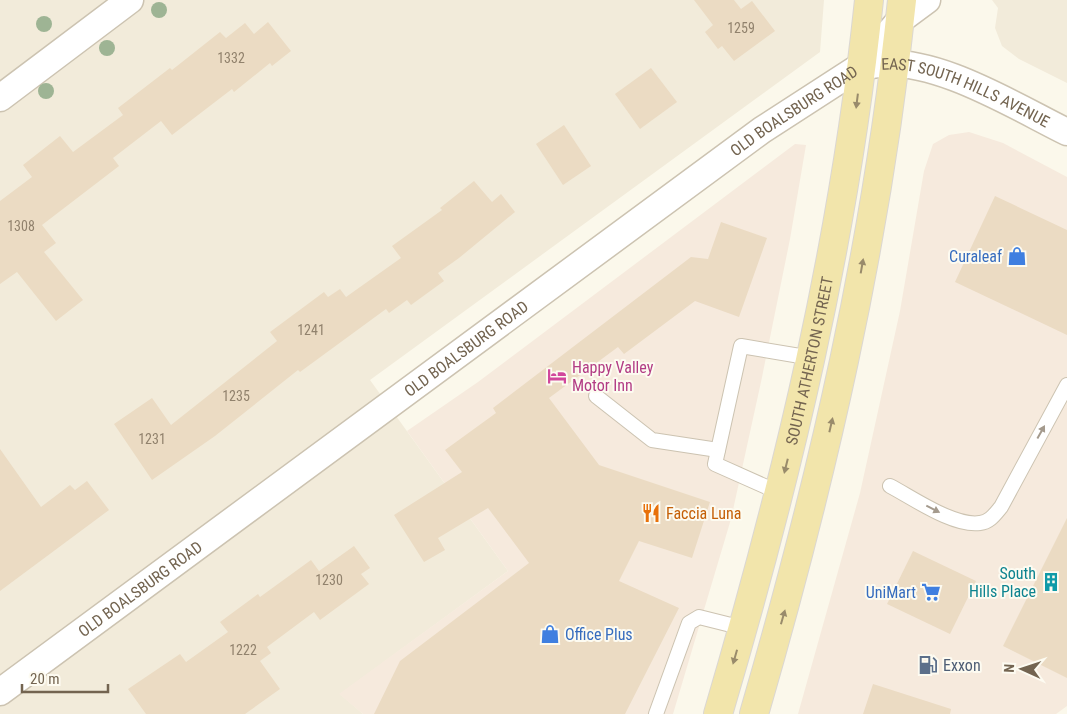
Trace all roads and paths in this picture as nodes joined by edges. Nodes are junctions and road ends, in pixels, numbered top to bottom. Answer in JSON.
{"nodes":[{"id":1,"x":130,"y":0,"type":"edge"},
{"id":2,"x":869,"y":0,"type":"edge"},
{"id":3,"x":927,"y":0,"type":"edge"},
{"id":4,"x":901,"y":10,"type":"edge"},
{"id":5,"x":894,"y":65,"type":"junction"},
{"id":6,"x":861,"y":66,"type":"junction"},
{"id":7,"x":0,"y":98,"type":"edge"},
{"id":8,"x":1067,"y":132,"type":"edge"},
{"id":9,"x":812,"y":358,"type":"junction"},
{"id":10,"x":1067,"y":385,"type":"edge"},
{"id":11,"x":596,"y":396,"type":"dead end"},
{"id":12,"x":718,"y":450,"type":"junction"},
{"id":13,"x":890,"y":486,"type":"dead end"},
{"id":14,"x":780,"y":494,"type":"junction"},
{"id":15,"x":743,"y":628,"type":"junction"},
{"id":16,"x":0,"y":692,"type":"edge"},
{"id":17,"x":656,"y":714,"type":"edge"},
{"id":18,"x":718,"y":714,"type":"edge"},
{"id":19,"x":754,"y":714,"type":"edge"}],
"edges":[{"from":1,"to":7,"type":"street"},
{"from":2,"to":6,"type":"main road","name":"SOUTH ATHERTON STREET"},
{"from":3,"to":4,"type":"street","name":"OLD BOALSBURG ROAD"},
{"from":4,"to":5,"type":"main road","name":"SOUTH ATHERTON STREET"},
{"from":4,"to":6,"type":"street","name":"OLD BOALSBURG ROAD"},
{"from":5,"to":6,"type":"street","name":"EAST SOUTH HILLS AVENUE"},
{"from":5,"to":8,"type":"street","name":"EAST SOUTH HILLS AVENUE"},
{"from":19,"to":5,"type":"main road","name":"SOUTH ATHERTON STREET","one_way":true},
{"from":6,"to":9,"type":"main road","name":"SOUTH ATHERTON STREET","one_way":true},
{"from":6,"to":16,"type":"street","name":"OLD BOALSBURG ROAD"},
{"from":9,"to":12,"type":"lane"},
{"from":9,"to":14,"type":"main road","name":"SOUTH ATHERTON STREET","one_way":true},
{"from":13,"to":10,"type":"lane","one_way":true},
{"from":11,"to":12,"type":"lane"},
{"from":12,"to":14,"type":"lane"},
{"from":14,"to":15,"type":"main road","name":"SOUTH ATHERTON STREET"},
{"from":15,"to":17,"type":"lane"},
{"from":15,"to":18,"type":"main road","name":"SOUTH ATHERTON STREET","one_way":true}]}
